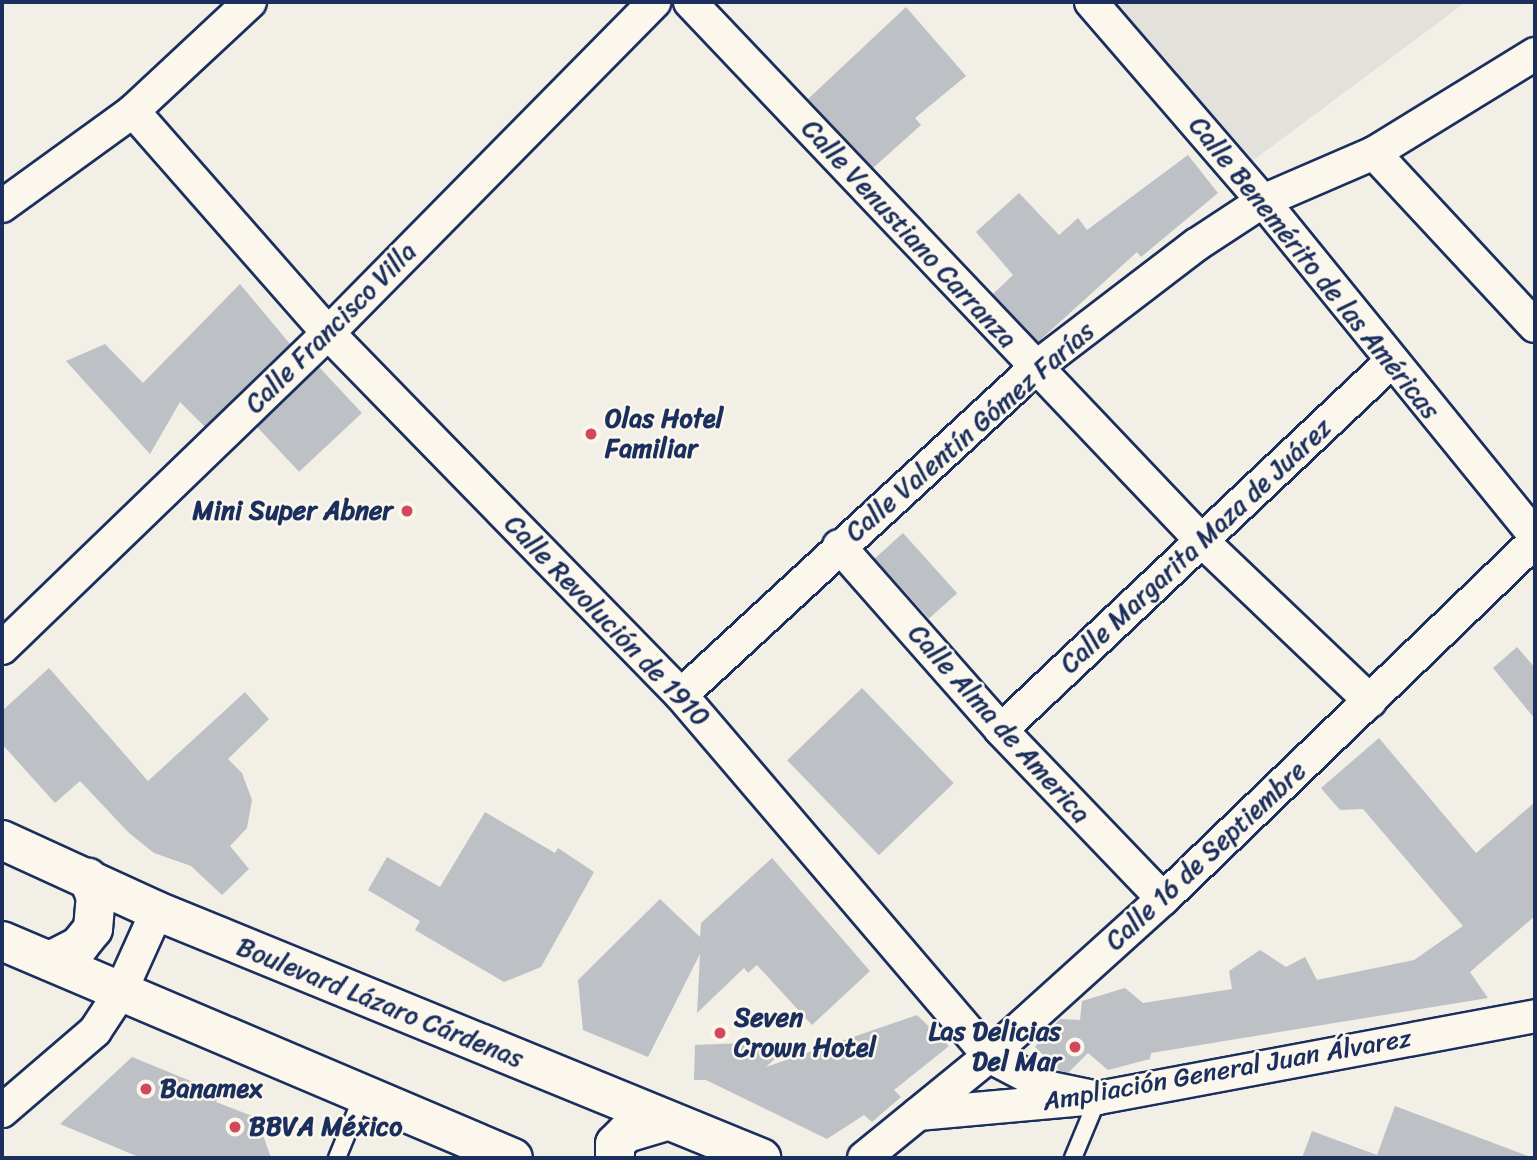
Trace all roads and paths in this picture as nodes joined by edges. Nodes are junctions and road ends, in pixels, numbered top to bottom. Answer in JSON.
{"nodes":[{"id":1,"x":250,"y":2,"type":"edge"},
{"id":2,"x":654,"y":2,"type":"edge"},
{"id":3,"x":690,"y":2,"type":"edge"},
{"id":4,"x":1091,"y":2,"type":"edge"},
{"id":5,"x":1535,"y":54,"type":"edge"},
{"id":6,"x":133,"y":111,"type":"junction"},
{"id":7,"x":1374,"y":153,"type":"junction"},
{"id":8,"x":1263,"y":201,"type":"junction"},
{"id":9,"x":2,"y":206,"type":"edge"},
{"id":10,"x":1535,"y":326,"type":"edge"},
{"id":11,"x":328,"y":333,"type":"junction"},
{"id":12,"x":1391,"y":362,"type":"junction"},
{"id":13,"x":1035,"y":368,"type":"junction"},
{"id":14,"x":1535,"y":536,"type":"edge"},
{"id":15,"x":1202,"y":541,"type":"junction"},
{"id":16,"x":1535,"y":541,"type":"edge"},
{"id":17,"x":839,"y":546,"type":"junction"},
{"id":18,"x":2,"y":648,"type":"edge"},
{"id":19,"x":681,"y":695,"type":"junction"},
{"id":20,"x":1370,"y":701,"type":"junction"},
{"id":21,"x":1001,"y":730,"type":"junction"},
{"id":22,"x":2,"y":840,"type":"edge"},
{"id":23,"x":88,"y":878,"type":"junction"},
{"id":24,"x":1163,"y":899,"type":"junction"},
{"id":25,"x":157,"y":911,"type":"junction"},
{"id":26,"x":2,"y":941,"type":"edge"},
{"id":27,"x":50,"y":961,"type":"junction"},
{"id":28,"x":120,"y":993,"type":"junction"},
{"id":29,"x":1535,"y":1016,"type":"edge"},
{"id":30,"x":989,"y":1056,"type":"junction"},
{"id":31,"x":363,"y":1096,"type":"junction"},
{"id":32,"x":1098,"y":1098,"type":"junction"},
{"id":33,"x":2,"y":1111,"type":"edge"},
{"id":34,"x":918,"y":1114,"type":"junction"},
{"id":35,"x":666,"y":1121,"type":"junction"},
{"id":36,"x":337,"y":1158,"type":"edge"},
{"id":37,"x":513,"y":1158,"type":"edge"},
{"id":38,"x":615,"y":1158,"type":"edge"},
{"id":39,"x":761,"y":1158,"type":"edge"},
{"id":40,"x":864,"y":1158,"type":"edge"},
{"id":41,"x":1073,"y":1158,"type":"edge"}],
"edges":[{"from":1,"to":6,"type":"street"},
{"from":2,"to":11,"type":"street","name":"Calle Francisco Villa"},
{"from":3,"to":13,"type":"street","name":"Calle Venustiano Carranza"},
{"from":4,"to":8,"type":"street","name":"Calle Benemérito de las Américas"},
{"from":5,"to":7,"type":"street","name":"Calle Valentín Gómez Farías"},
{"from":6,"to":9,"type":"street"},
{"from":6,"to":11,"type":"street","name":"Calle Revolución de 1910"},
{"from":7,"to":8,"type":"street","name":"Calle Valentín Gómez Farías"},
{"from":7,"to":10,"type":"street"},
{"from":8,"to":12,"type":"street","name":"Calle Benemérito de las Américas"},
{"from":8,"to":13,"type":"street","name":"Calle Valentín Gómez Farías"},
{"from":11,"to":18,"type":"street","name":"Calle Francisco Villa"},
{"from":11,"to":19,"type":"street","name":"Calle Revolución de 1910"},
{"from":12,"to":14,"type":"street","name":"Calle Benemérito de las Américas"},
{"from":12,"to":15,"type":"street","name":"Calle Margarita Maza de Juárez"},
{"from":13,"to":15,"type":"street","name":"Calle Venustiano Carranza"},
{"from":13,"to":17,"type":"street","name":"Calle Valentín Gómez Farías"},
{"from":15,"to":20,"type":"street","name":"Calle Venustiano Carranza"},
{"from":15,"to":21,"type":"street","name":"Calle Margarita Maza de Juárez"},
{"from":16,"to":20,"type":"street","name":"Calle 16 de Septiembre"},
{"from":17,"to":19,"type":"street","name":"Calle Valentín Gómez Farías"},
{"from":17,"to":21,"type":"street","name":"Calle Alma de America"},
{"from":19,"to":30,"type":"street","name":"Calle Revolución de 1910"},
{"from":20,"to":24,"type":"street","name":"Calle 16 de Septiembre"},
{"from":21,"to":24,"type":"street","name":"Calle Alma de America"},
{"from":22,"to":23,"type":"main road","name":"Boulevard Lázaro Cárdenas"},
{"from":23,"to":25,"type":"main road","name":"Boulevard Lázaro Cárdenas"},
{"from":23,"to":27,"type":"main road"},
{"from":24,"to":30,"type":"street","name":"Calle 16 de Septiembre"},
{"from":25,"to":28,"type":"street"},
{"from":25,"to":35,"type":"main road","name":"Boulevard Lázaro Cárdenas"},
{"from":26,"to":27,"type":"main road"},
{"from":27,"to":28,"type":"main road"},
{"from":28,"to":31,"type":"main road"},
{"from":28,"to":33,"type":"street"},
{"from":29,"to":32,"type":"street","name":"Ampliación General Juan Álvarez"},
{"from":30,"to":32,"type":"street","name":"Calle Revolución de 1910"},
{"from":30,"to":34,"type":"street","name":"Calle 16 de Septiembre"},
{"from":31,"to":36,"type":"lane"},
{"from":31,"to":37,"type":"main road"},
{"from":32,"to":34,"type":"street","name":"Ampliación General Juan Álvarez"},
{"from":32,"to":41,"type":"lane"},
{"from":34,"to":40,"type":"street","name":"Calle 16 de Septiembre"},
{"from":35,"to":38,"type":"main road"},
{"from":35,"to":39,"type":"main road","name":"Boulevard Lázaro Cárdenas"}]}
